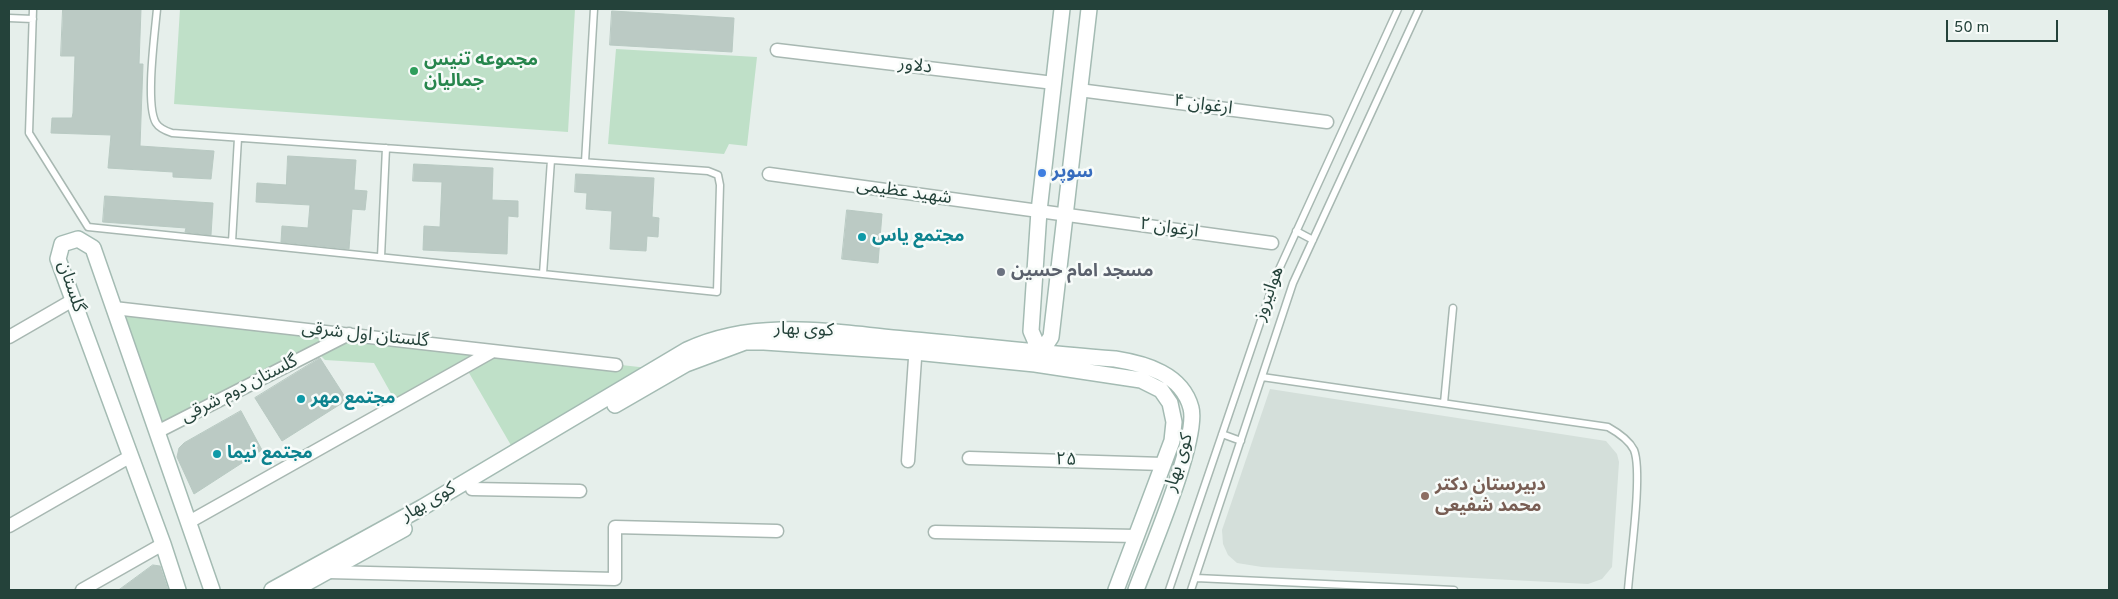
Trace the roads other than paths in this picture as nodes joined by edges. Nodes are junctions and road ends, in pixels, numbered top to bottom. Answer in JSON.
{"nodes":[{"id":1,"x":33,"y":9,"type":"edge"},
{"id":2,"x":157,"y":9,"type":"edge"},
{"id":3,"x":594,"y":9,"type":"edge"},
{"id":4,"x":1062,"y":9,"type":"edge"},
{"id":5,"x":1089,"y":9,"type":"edge"},
{"id":6,"x":1398,"y":9,"type":"edge"},
{"id":7,"x":1419,"y":9,"type":"edge"},
{"id":8,"x":9,"y":18,"type":"edge"},
{"id":9,"x":33,"y":19,"type":"junction"},
{"id":10,"x":777,"y":50,"type":"dead end"},
{"id":11,"x":1054,"y":83,"type":"junction"},
{"id":12,"x":1079,"y":90,"type":"junction"},
{"id":13,"x":1327,"y":122,"type":"dead end"},
{"id":14,"x":238,"y":138,"type":"junction"},
{"id":15,"x":386,"y":148,"type":"junction"},
{"id":16,"x":551,"y":160,"type":"junction"},
{"id":17,"x":585,"y":162,"type":"junction"},
{"id":18,"x":769,"y":174,"type":"dead end"},
{"id":19,"x":1039,"y":211,"type":"junction"},
{"id":20,"x":1066,"y":215,"type":"junction"},
{"id":21,"x":1296,"y":230,"type":"junction"},
{"id":22,"x":1313,"y":240,"type":"junction"},
{"id":23,"x":232,"y":242,"type":"junction"},
{"id":24,"x":1272,"y":243,"type":"dead end"},
{"id":25,"x":381,"y":257,"type":"junction"},
{"id":26,"x":543,"y":274,"type":"junction"},
{"id":27,"x":73,"y":300,"type":"junction"},
{"id":28,"x":114,"y":308,"type":"junction"},
{"id":29,"x":1454,"y":308,"type":"dead end"},
{"id":30,"x":349,"y":334,"type":"junction"},
{"id":31,"x":9,"y":337,"type":"edge"},
{"id":32,"x":916,"y":346,"type":"junction"},
{"id":33,"x":493,"y":351,"type":"junction"},
{"id":34,"x":1038,"y":358,"type":"junction"},
{"id":35,"x":616,"y":365,"type":"dead end"},
{"id":36,"x":1262,"y":377,"type":"junction"},
{"id":37,"x":1444,"y":403,"type":"junction"},
{"id":38,"x":157,"y":432,"type":"junction"},
{"id":39,"x":1222,"y":434,"type":"junction"},
{"id":40,"x":1241,"y":441,"type":"junction"},
{"id":41,"x":130,"y":456,"type":"junction"},
{"id":42,"x":969,"y":458,"type":"dead end"},
{"id":43,"x":908,"y":461,"type":"dead end"},
{"id":44,"x":1163,"y":464,"type":"junction"},
{"id":45,"x":472,"y":489,"type":"junction"},
{"id":46,"x":580,"y":491,"type":"dead end"},
{"id":47,"x":189,"y":522,"type":"junction"},
{"id":48,"x":9,"y":526,"type":"edge"},
{"id":49,"x":777,"y":531,"type":"dead end"},
{"id":50,"x":935,"y":532,"type":"dead end"},
{"id":51,"x":1136,"y":536,"type":"junction"},
{"id":52,"x":163,"y":544,"type":"junction"},
{"id":53,"x":325,"y":567,"type":"junction"},
{"id":54,"x":1196,"y":578,"type":"junction"},
{"id":55,"x":82,"y":590,"type":"edge"},
{"id":56,"x":178,"y":590,"type":"edge"},
{"id":57,"x":212,"y":590,"type":"edge"},
{"id":58,"x":272,"y":590,"type":"edge"},
{"id":59,"x":294,"y":590,"type":"edge"},
{"id":60,"x":1116,"y":590,"type":"edge"},
{"id":61,"x":1136,"y":590,"type":"edge"},
{"id":62,"x":1169,"y":590,"type":"edge"},
{"id":63,"x":1192,"y":590,"type":"edge"},
{"id":64,"x":1454,"y":590,"type":"edge"},
{"id":65,"x":1628,"y":590,"type":"edge"}],
"edges":[{"from":1,"to":9,"type":"lane"},
{"from":2,"to":14,"type":"lane"},
{"from":3,"to":17,"type":"lane"},
{"from":4,"to":11,"type":"street"},
{"from":5,"to":12,"type":"street"},
{"from":6,"to":21,"type":"lane","name":"هوانیروز"},
{"from":7,"to":22,"type":"lane","name":"هوانیروز"},
{"from":8,"to":9,"type":"lane"},
{"from":9,"to":23,"type":"lane"},
{"from":10,"to":11,"type":"street","name":"دلاور"},
{"from":11,"to":19,"type":"street"},
{"from":12,"to":13,"type":"street","name":"ارغوان ۴"},
{"from":12,"to":20,"type":"street"},
{"from":14,"to":15,"type":"lane"},
{"from":14,"to":23,"type":"lane"},
{"from":15,"to":16,"type":"lane"},
{"from":15,"to":25,"type":"lane"},
{"from":16,"to":17,"type":"lane"},
{"from":16,"to":26,"type":"lane"},
{"from":17,"to":26,"type":"lane"},
{"from":18,"to":19,"type":"street","name":"شهید عظیمی"},
{"from":19,"to":20,"type":"street","name":"شهید عظیمی"},
{"from":19,"to":34,"type":"street"},
{"from":20,"to":24,"type":"street","name":"ارغوان ۲"},
{"from":20,"to":34,"type":"street"},
{"from":21,"to":22,"type":"lane"},
{"from":21,"to":39,"type":"lane","name":"هوانیروز"},
{"from":22,"to":36,"type":"lane","name":"هوانیروز"},
{"from":23,"to":25,"type":"lane"},
{"from":25,"to":26,"type":"lane"},
{"from":27,"to":28,"type":"street","name":"گلستان"},
{"from":27,"to":31,"type":"street"},
{"from":27,"to":41,"type":"street","name":"گلستان"},
{"from":28,"to":30,"type":"street","name":"گلستان اول شرقی"},
{"from":28,"to":38,"type":"street","name":"گلستان"},
{"from":29,"to":37,"type":"lane"},
{"from":30,"to":33,"type":"street","name":"گلستان اول شرقی"},
{"from":30,"to":38,"type":"street","name":"گلستان دوم شرقی"},
{"from":32,"to":34,"type":"street","name":"کوی بهار"},
{"from":32,"to":43,"type":"street"},
{"from":32,"to":45,"type":"street","name":"کوی بهار"},
{"from":32,"to":53,"type":"street","name":"کوی بهار"},
{"from":33,"to":35,"type":"street","name":"گلستان اول شرقی"},
{"from":33,"to":47,"type":"street"},
{"from":34,"to":44,"type":"street","name":"کوی بهار"},
{"from":34,"to":61,"type":"street","name":"کوی بهار"},
{"from":36,"to":37,"type":"lane"},
{"from":36,"to":40,"type":"lane","name":"هوانیروز"},
{"from":37,"to":65,"type":"lane"},
{"from":38,"to":47,"type":"street","name":"گلستان"},
{"from":39,"to":40,"type":"lane"},
{"from":39,"to":62,"type":"lane","name":"هوانیروز"},
{"from":40,"to":54,"type":"lane","name":"هوانیروز"},
{"from":41,"to":48,"type":"street"},
{"from":41,"to":52,"type":"street","name":"گلستان"},
{"from":42,"to":44,"type":"street","name":"۲۵"},
{"from":44,"to":51,"type":"street","name":"کوی بهار"},
{"from":45,"to":46,"type":"street"},
{"from":45,"to":53,"type":"street","name":"کوی بهار"},
{"from":47,"to":57,"type":"street","name":"گلستان"},
{"from":49,"to":53,"type":"street"},
{"from":50,"to":51,"type":"street"},
{"from":51,"to":60,"type":"street","name":"کوی بهار"},
{"from":52,"to":55,"type":"street"},
{"from":52,"to":56,"type":"street","name":"گلستان"},
{"from":53,"to":58,"type":"street","name":"کوی بهار"},
{"from":53,"to":59,"type":"street","name":"کوی بهار"},
{"from":54,"to":63,"type":"lane","name":"هوانیروز"},
{"from":54,"to":64,"type":"lane"}]}
